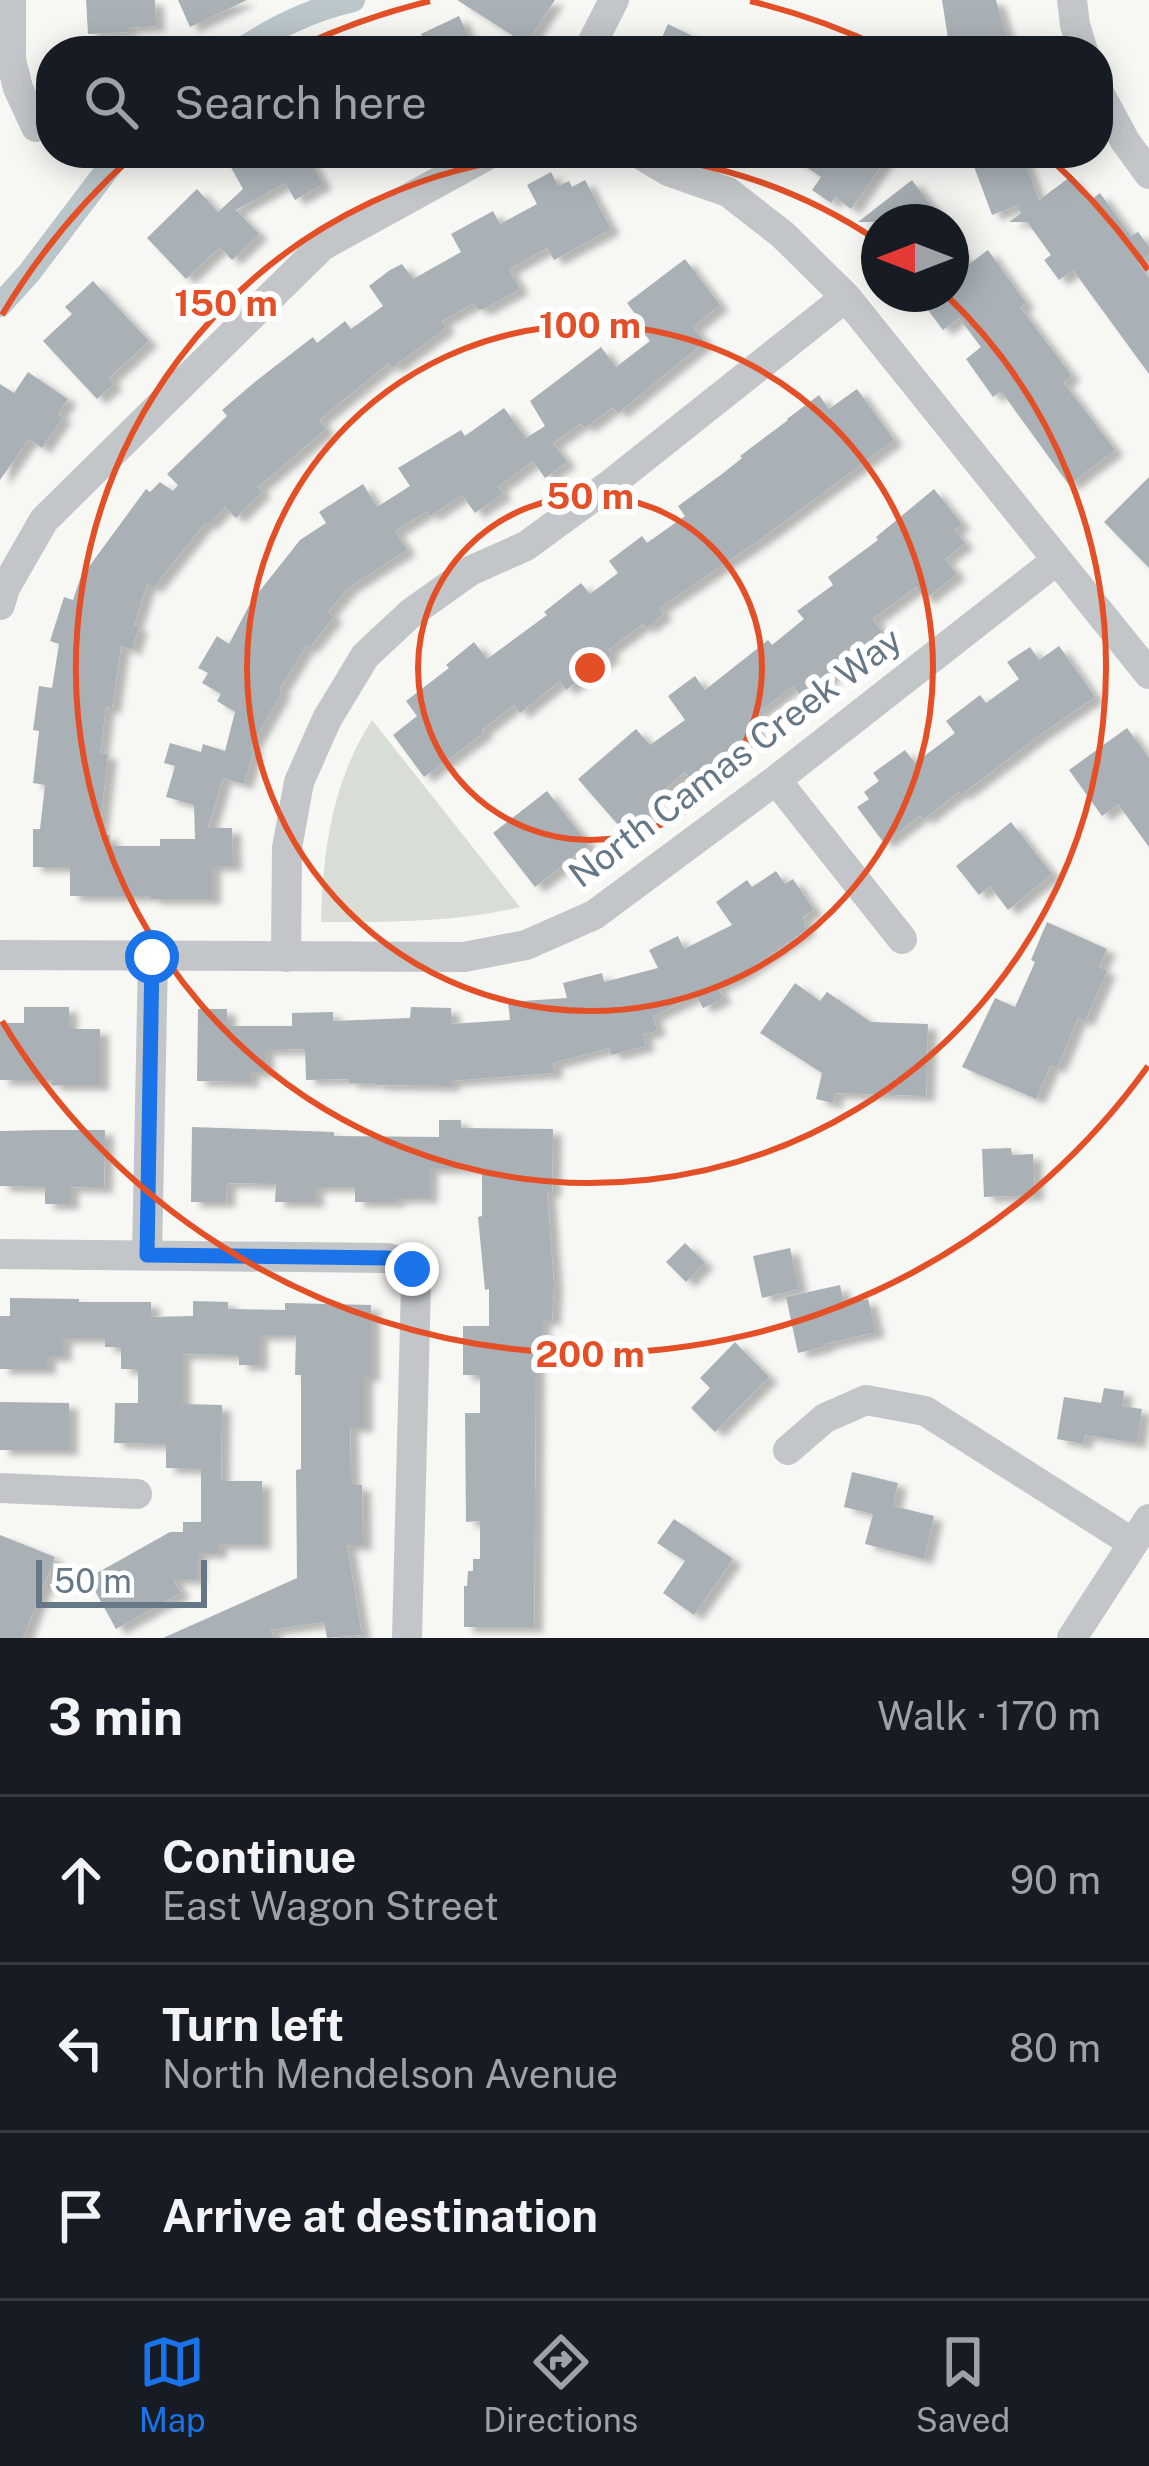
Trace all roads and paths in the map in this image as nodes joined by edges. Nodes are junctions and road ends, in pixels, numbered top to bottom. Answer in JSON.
{"nodes":[{"id":1,"x":11,"y":0,"type":"edge"},
{"id":2,"x":614,"y":0,"type":"edge"},
{"id":3,"x":1072,"y":0,"type":"edge"},
{"id":4,"x":596,"y":36,"type":"edge"},
{"id":5,"x":1079,"y":36,"type":"edge"},
{"id":6,"x":1113,"y":120,"type":"edge"},
{"id":7,"x":36,"y":127,"type":"dead end"},
{"id":8,"x":464,"y":168,"type":"edge"},
{"id":9,"x":663,"y":168,"type":"edge"},
{"id":10,"x":1149,"y":174,"type":"edge"},
{"id":11,"x":846,"y":297,"type":"junction"},
{"id":12,"x":1057,"y":560,"type":"junction"},
{"id":13,"x":0,"y":605,"type":"edge"},
{"id":14,"x":1149,"y":674,"type":"edge"},
{"id":15,"x":776,"y":780,"type":"junction"},
{"id":16,"x":902,"y":939,"type":"dead end"},
{"id":17,"x":0,"y":955,"type":"edge"},
{"id":18,"x":152,"y":957,"type":"junction"},
{"id":19,"x":286,"y":957,"type":"junction"},
{"id":20,"x":0,"y":1254,"type":"edge"},
{"id":21,"x":147,"y":1255,"type":"junction"},
{"id":22,"x":788,"y":1450,"type":"dead end"},
{"id":23,"x":0,"y":1488,"type":"edge"},
{"id":24,"x":137,"y":1495,"type":"dead end"},
{"id":25,"x":1141,"y":1531,"type":"edge"},
{"id":26,"x":407,"y":1638,"type":"edge"},
{"id":27,"x":1072,"y":1638,"type":"edge"}],
"edges":[{"from":1,"to":7,"type":"street"},
{"from":2,"to":4,"type":"street"},
{"from":3,"to":5,"type":"street"},
{"from":6,"to":10,"type":"street"},
{"from":8,"to":13,"type":"street"},
{"from":9,"to":11,"type":"street"},
{"from":11,"to":12,"type":"street"},
{"from":11,"to":19,"type":"street"},
{"from":12,"to":14,"type":"street"},
{"from":12,"to":15,"type":"street","name":"North Camas Creek Way"},
{"from":15,"to":16,"type":"street"},
{"from":15,"to":19,"type":"street","name":"North Camas Creek Way"},
{"from":17,"to":18,"type":"street","name":"North Camas Creek Way"},
{"from":18,"to":19,"type":"street","name":"North Camas Creek Way"},
{"from":18,"to":21,"type":"street"},
{"from":20,"to":21,"type":"street"},
{"from":21,"to":26,"type":"street"},
{"from":22,"to":25,"type":"street"},
{"from":23,"to":24,"type":"street"},
{"from":25,"to":27,"type":"street"}]}
